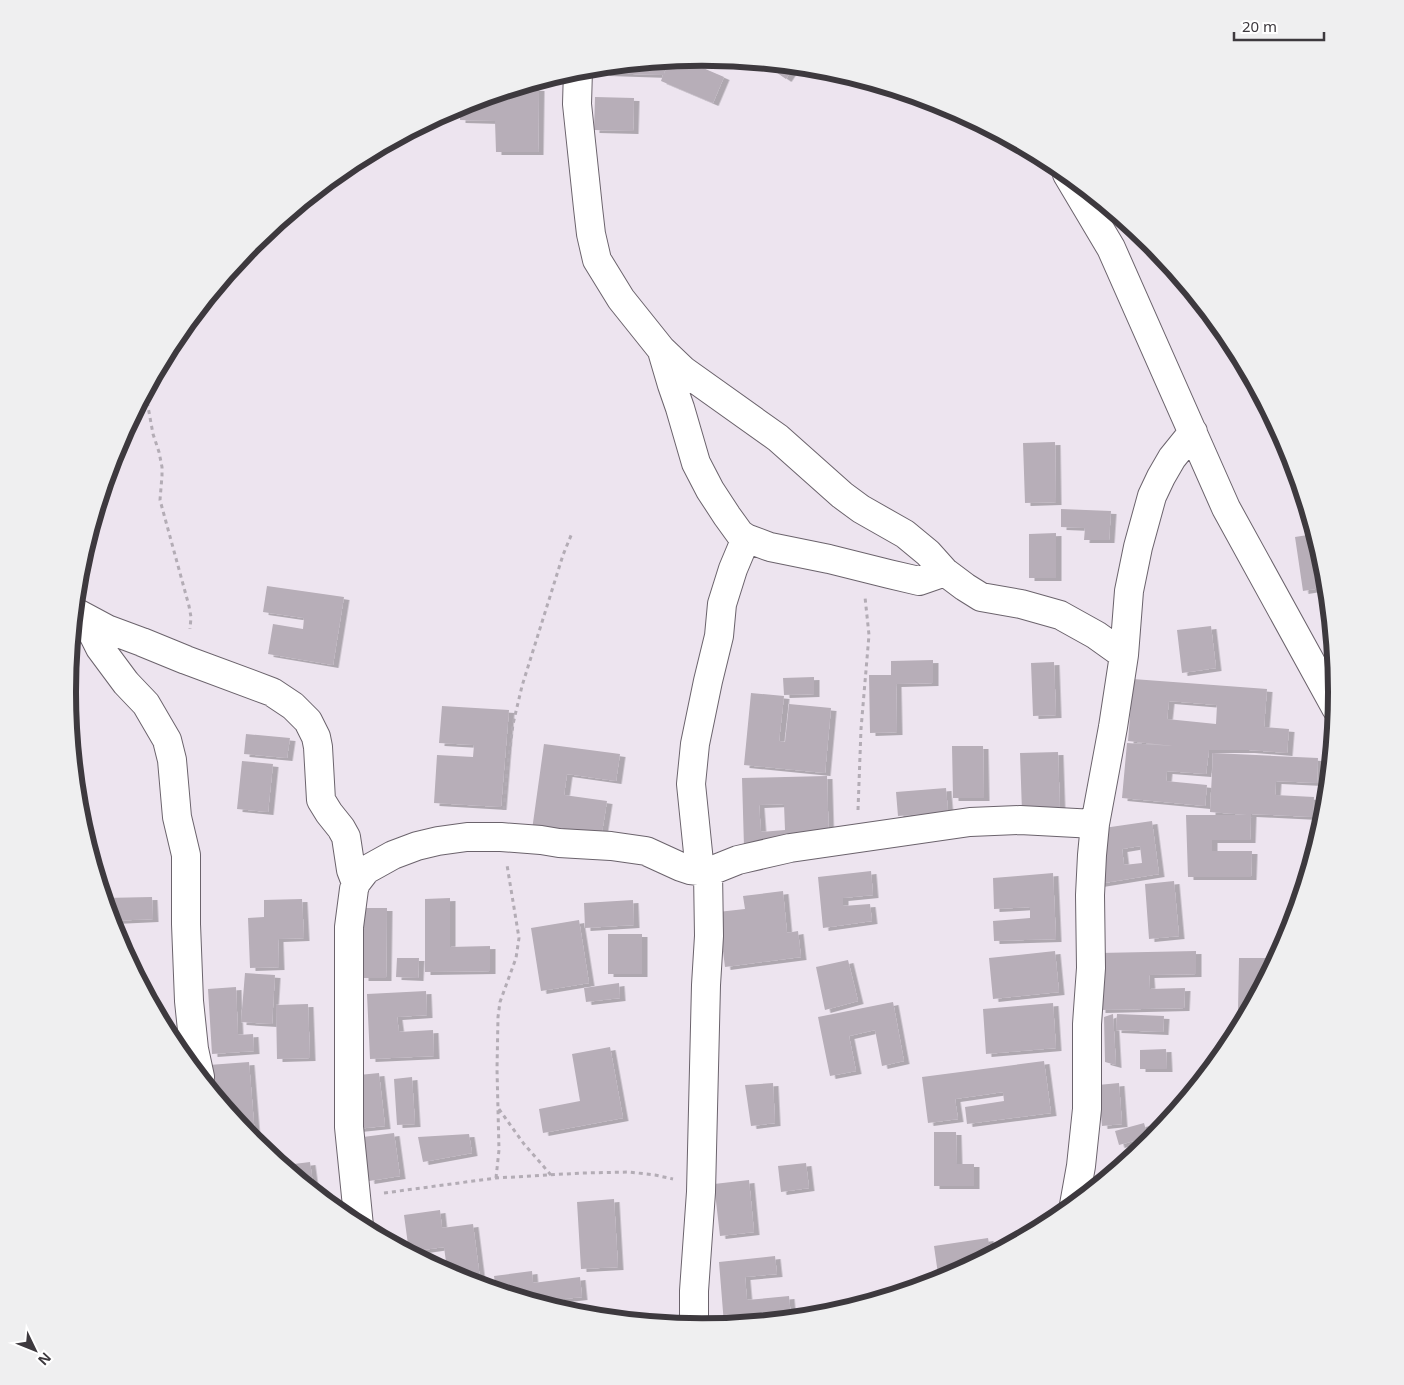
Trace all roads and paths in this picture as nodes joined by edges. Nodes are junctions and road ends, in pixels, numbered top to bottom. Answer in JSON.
{"nodes":[{"id":1,"x":578,"y":79,"type":"edge"},
{"id":2,"x":1078,"y":192,"type":"edge"},
{"id":3,"x":661,"y":349,"type":"junction"},
{"id":4,"x":147,"y":402,"type":"edge"},
{"id":5,"x":1193,"y":432,"type":"junction"},
{"id":6,"x":572,"y":533,"type":"dead end"},
{"id":7,"x":746,"y":538,"type":"junction"},
{"id":8,"x":866,"y":568,"type":"junction"},
{"id":9,"x":945,"y":572,"type":"junction"},
{"id":10,"x":82,"y":615,"type":"edge"},
{"id":11,"x":1124,"y":655,"type":"junction"},
{"id":12,"x":186,"y":660,"type":"junction"},
{"id":13,"x":1328,"y":693,"type":"edge"},
{"id":14,"x":1095,"y":824,"type":"junction"},
{"id":15,"x":502,"y":836,"type":"junction"},
{"id":16,"x":862,"y":838,"type":"junction"},
{"id":17,"x":704,"y":872,"type":"junction"},
{"id":18,"x":356,"y":883,"type":"junction"},
{"id":19,"x":197,"y":1063,"type":"edge"},
{"id":20,"x":499,"y":1109,"type":"junction"},
{"id":21,"x":551,"y":1175,"type":"junction"},
{"id":22,"x":496,"y":1178,"type":"junction"},
{"id":23,"x":701,"y":1192,"type":"junction"},
{"id":24,"x":1076,"y":1194,"type":"edge"},
{"id":25,"x":356,"y":1199,"type":"junction"},
{"id":26,"x":358,"y":1215,"type":"edge"},
{"id":27,"x":694,"y":1319,"type":"edge"}],
"edges":[{"from":1,"to":3,"type":"street"},
{"from":2,"to":5,"type":"street"},
{"from":3,"to":7,"type":"street"},
{"from":3,"to":9,"type":"street"},
{"from":4,"to":12,"type":"path"},
{"from":5,"to":11,"type":"street"},
{"from":5,"to":13,"type":"street"},
{"from":6,"to":15,"type":"path"},
{"from":7,"to":8,"type":"street"},
{"from":7,"to":17,"type":"street"},
{"from":8,"to":9,"type":"street"},
{"from":8,"to":16,"type":"path"},
{"from":9,"to":11,"type":"street"},
{"from":10,"to":12,"type":"street"},
{"from":10,"to":19,"type":"street"},
{"from":11,"to":14,"type":"street"},
{"from":12,"to":18,"type":"street"},
{"from":14,"to":16,"type":"street"},
{"from":14,"to":24,"type":"street"},
{"from":15,"to":17,"type":"street"},
{"from":15,"to":18,"type":"street"},
{"from":15,"to":20,"type":"path"},
{"from":16,"to":17,"type":"street"},
{"from":17,"to":23,"type":"street"},
{"from":18,"to":25,"type":"street"},
{"from":20,"to":21,"type":"path"},
{"from":20,"to":22,"type":"path"},
{"from":21,"to":22,"type":"path"},
{"from":21,"to":23,"type":"path"},
{"from":22,"to":25,"type":"path"},
{"from":23,"to":27,"type":"street"},
{"from":25,"to":26,"type":"street"}]}
